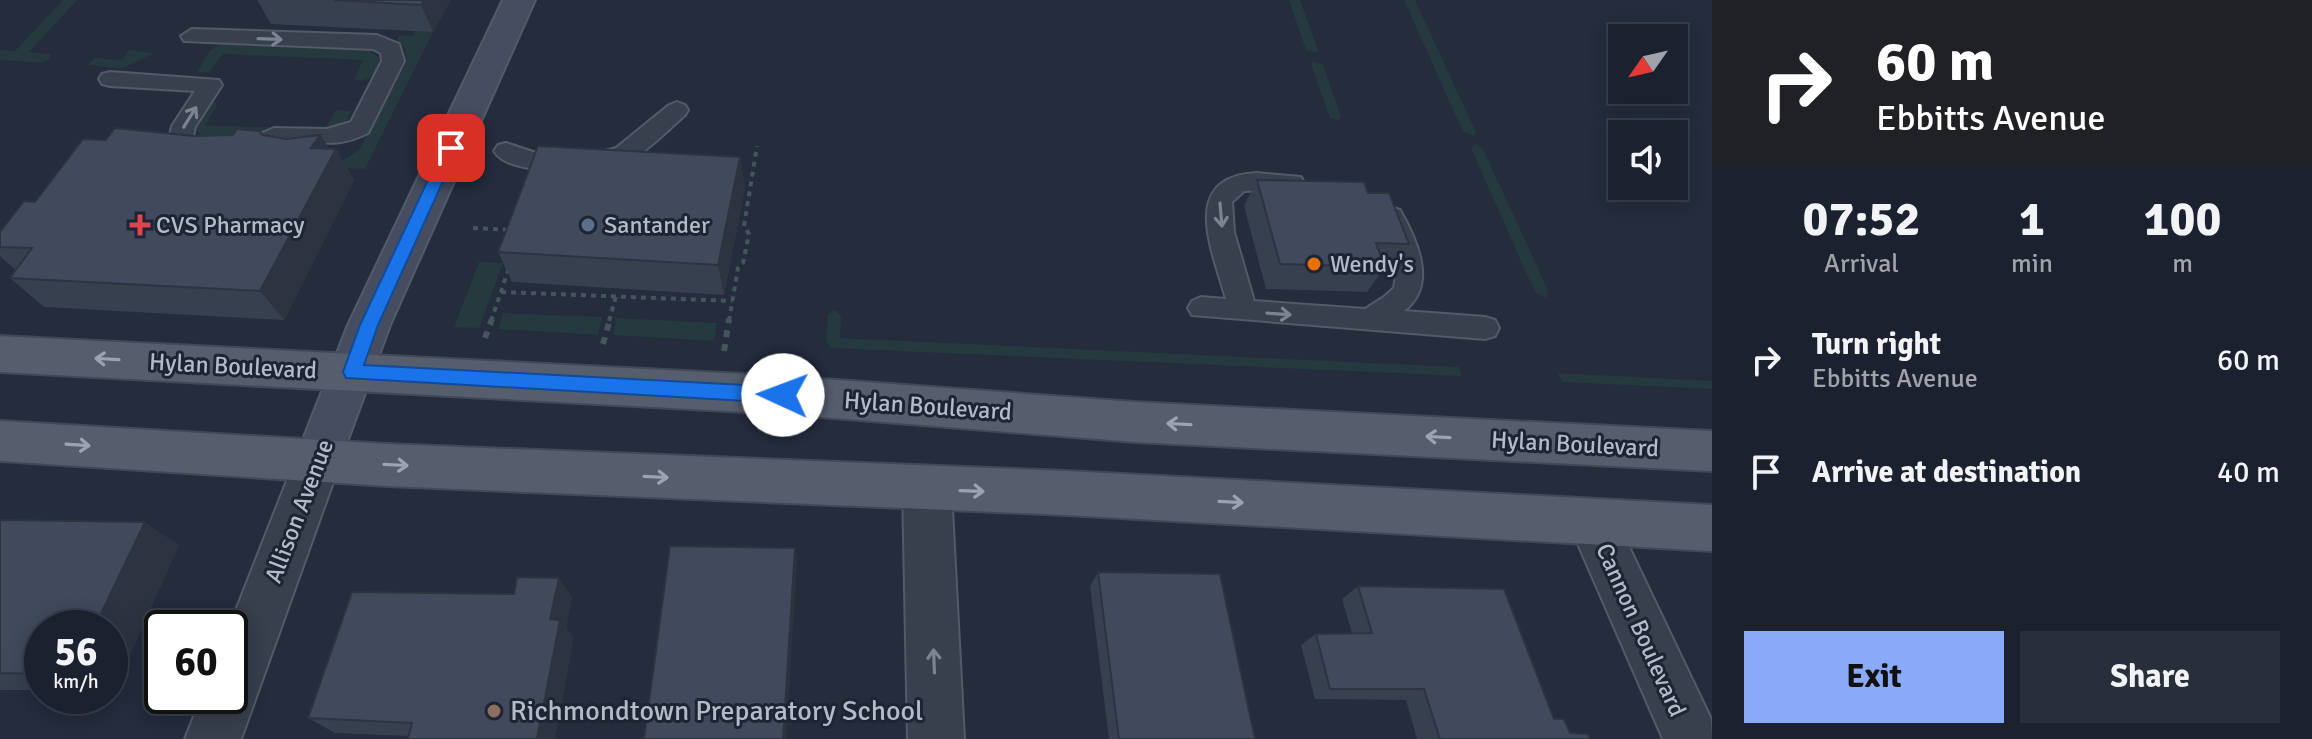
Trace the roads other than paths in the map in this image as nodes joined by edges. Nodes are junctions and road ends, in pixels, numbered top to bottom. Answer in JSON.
{"nodes":[{"id":1,"x":519,"y":0,"type":"edge"},
{"id":2,"x":192,"y":36,"type":"dead end"},
{"id":3,"x":110,"y":79,"type":"dead end"},
{"id":4,"x":651,"y":110,"type":"dead end"},
{"id":5,"x":677,"y":110,"type":"dead end"},
{"id":6,"x":360,"y":127,"type":"junction"},
{"id":7,"x":535,"y":143,"type":"dead end"},
{"id":8,"x":506,"y":151,"type":"dead end"},
{"id":9,"x":570,"y":152,"type":"junction"},
{"id":10,"x":237,"y":154,"type":"junction"},
{"id":11,"x":262,"y":155,"type":"edge"},
{"id":12,"x":293,"y":157,"type":"edge"},
{"id":13,"x":1321,"y":185,"type":"edge"},
{"id":14,"x":1377,"y":201,"type":"edge"},
{"id":15,"x":1201,"y":308,"type":"dead end"},
{"id":16,"x":1243,"y":311,"type":"junction"},
{"id":17,"x":1369,"y":320,"type":"junction"},
{"id":18,"x":1485,"y":328,"type":"dead end"},
{"id":19,"x":0,"y":354,"type":"edge"},
{"id":20,"x":352,"y":372,"type":"junction"},
{"id":21,"x":0,"y":441,"type":"edge"},
{"id":22,"x":1712,"y":451,"type":"edge"},
{"id":23,"x":318,"y":460,"type":"junction"},
{"id":24,"x":927,"y":489,"type":"junction"},
{"id":25,"x":1592,"y":521,"type":"junction"},
{"id":26,"x":1712,"y":528,"type":"edge"},
{"id":27,"x":248,"y":647,"type":"edge"},
{"id":28,"x":223,"y":714,"type":"edge"},
{"id":29,"x":213,"y":739,"type":"edge"},
{"id":30,"x":936,"y":739,"type":"edge"},
{"id":31,"x":1691,"y":739,"type":"edge"}],
"edges":[{"from":1,"to":20,"type":"street","name":"Allison Avenue"},
{"from":2,"to":6,"type":"lane","one_way":true},
{"from":10,"to":3,"type":"lane","one_way":true},
{"from":4,"to":9,"type":"lane"},
{"from":5,"to":9,"type":"lane"},
{"from":6,"to":10,"type":"lane"},
{"from":6,"to":12,"type":"lane"},
{"from":7,"to":9,"type":"lane"},
{"from":8,"to":9,"type":"lane"},
{"from":10,"to":11,"type":"lane"},
{"from":13,"to":16,"type":"lane","one_way":true},
{"from":14,"to":17,"type":"lane"},
{"from":15,"to":16,"type":"lane"},
{"from":16,"to":17,"type":"lane","one_way":true},
{"from":17,"to":18,"type":"lane"},
{"from":20,"to":19,"type":"main road","name":"Hylan Boulevard","one_way":true},
{"from":22,"to":20,"type":"main road","name":"Hylan Boulevard","one_way":true},
{"from":20,"to":23,"type":"street","name":"Allison Avenue"},
{"from":21,"to":23,"type":"main road","one_way":true},
{"from":23,"to":24,"type":"main road","one_way":true},
{"from":23,"to":27,"type":"street","name":"Allison Avenue"},
{"from":24,"to":25,"type":"main road","one_way":true},
{"from":30,"to":24,"type":"street","one_way":true},
{"from":25,"to":26,"type":"main road"},
{"from":25,"to":31,"type":"street","name":"Cannon Boulevard"},
{"from":28,"to":29,"type":"street","name":"Allison Avenue"}]}
